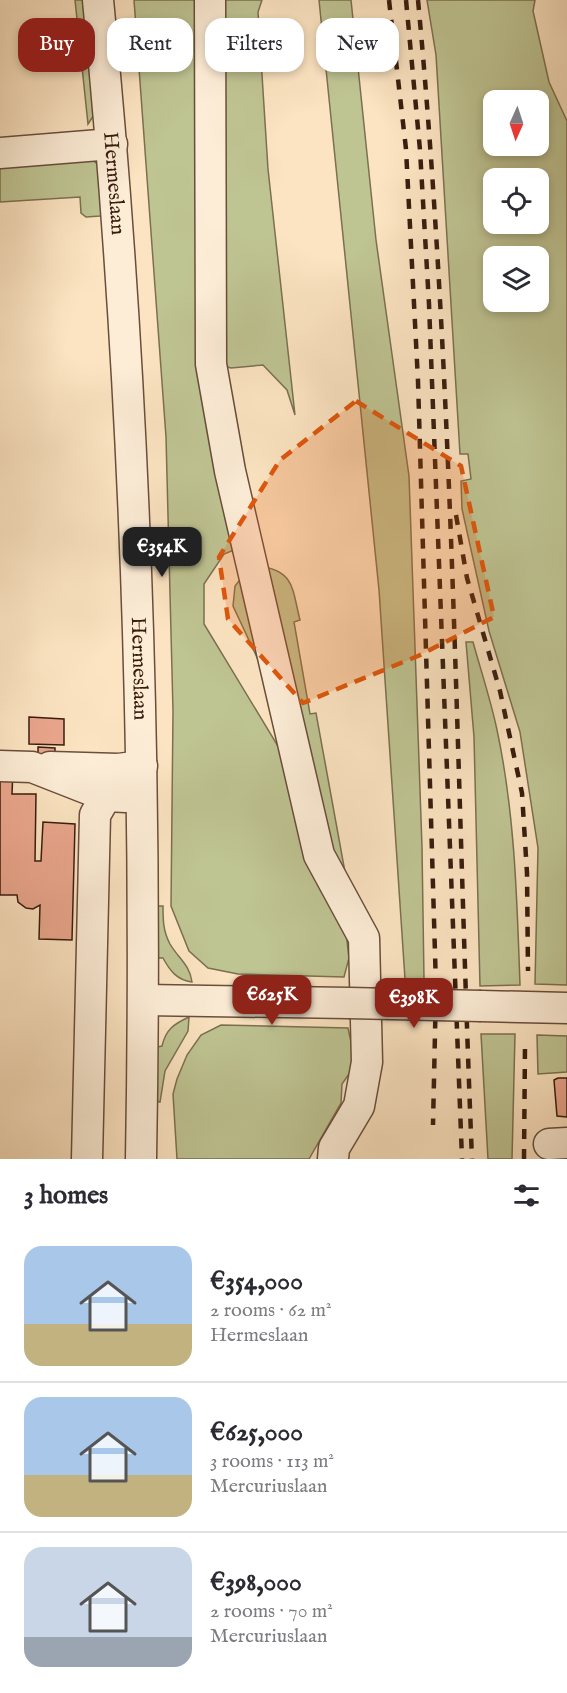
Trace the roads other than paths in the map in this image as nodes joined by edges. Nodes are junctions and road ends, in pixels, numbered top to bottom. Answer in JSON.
{"nodes":[{"id":1,"x":98,"y":0,"type":"edge"},
{"id":2,"x":210,"y":0,"type":"edge"},
{"id":3,"x":112,"y":144,"type":"junction"},
{"id":4,"x":0,"y":153,"type":"edge"},
{"id":5,"x":0,"y":766,"type":"edge"},
{"id":6,"x":32,"y":766,"type":"junction"},
{"id":7,"x":142,"y":766,"type":"junction"},
{"id":8,"x":106,"y":796,"type":"junction"},
{"id":9,"x":143,"y":798,"type":"junction"},
{"id":10,"x":144,"y":1000,"type":"junction"},
{"id":11,"x":567,"y":1008,"type":"edge"},
{"id":12,"x":87,"y":1159,"type":"edge"},
{"id":13,"x":141,"y":1159,"type":"edge"},
{"id":14,"x":333,"y":1159,"type":"edge"}],
"edges":[{"from":1,"to":3,"type":"street","name":"Hermeslaan"},
{"from":2,"to":14,"type":"street"},
{"from":3,"to":4,"type":"street"},
{"from":3,"to":7,"type":"street","name":"Hermeslaan"},
{"from":5,"to":6,"type":"street"},
{"from":6,"to":7,"type":"street"},
{"from":6,"to":8,"type":"street"},
{"from":7,"to":9,"type":"street","name":"Hermeslaan"},
{"from":8,"to":9,"type":"street"},
{"from":8,"to":12,"type":"street"},
{"from":9,"to":10,"type":"street","name":"Hermeslaan"},
{"from":10,"to":11,"type":"street","bridge":true},
{"from":10,"to":13,"type":"street","name":"Hermeslaan"}]}
